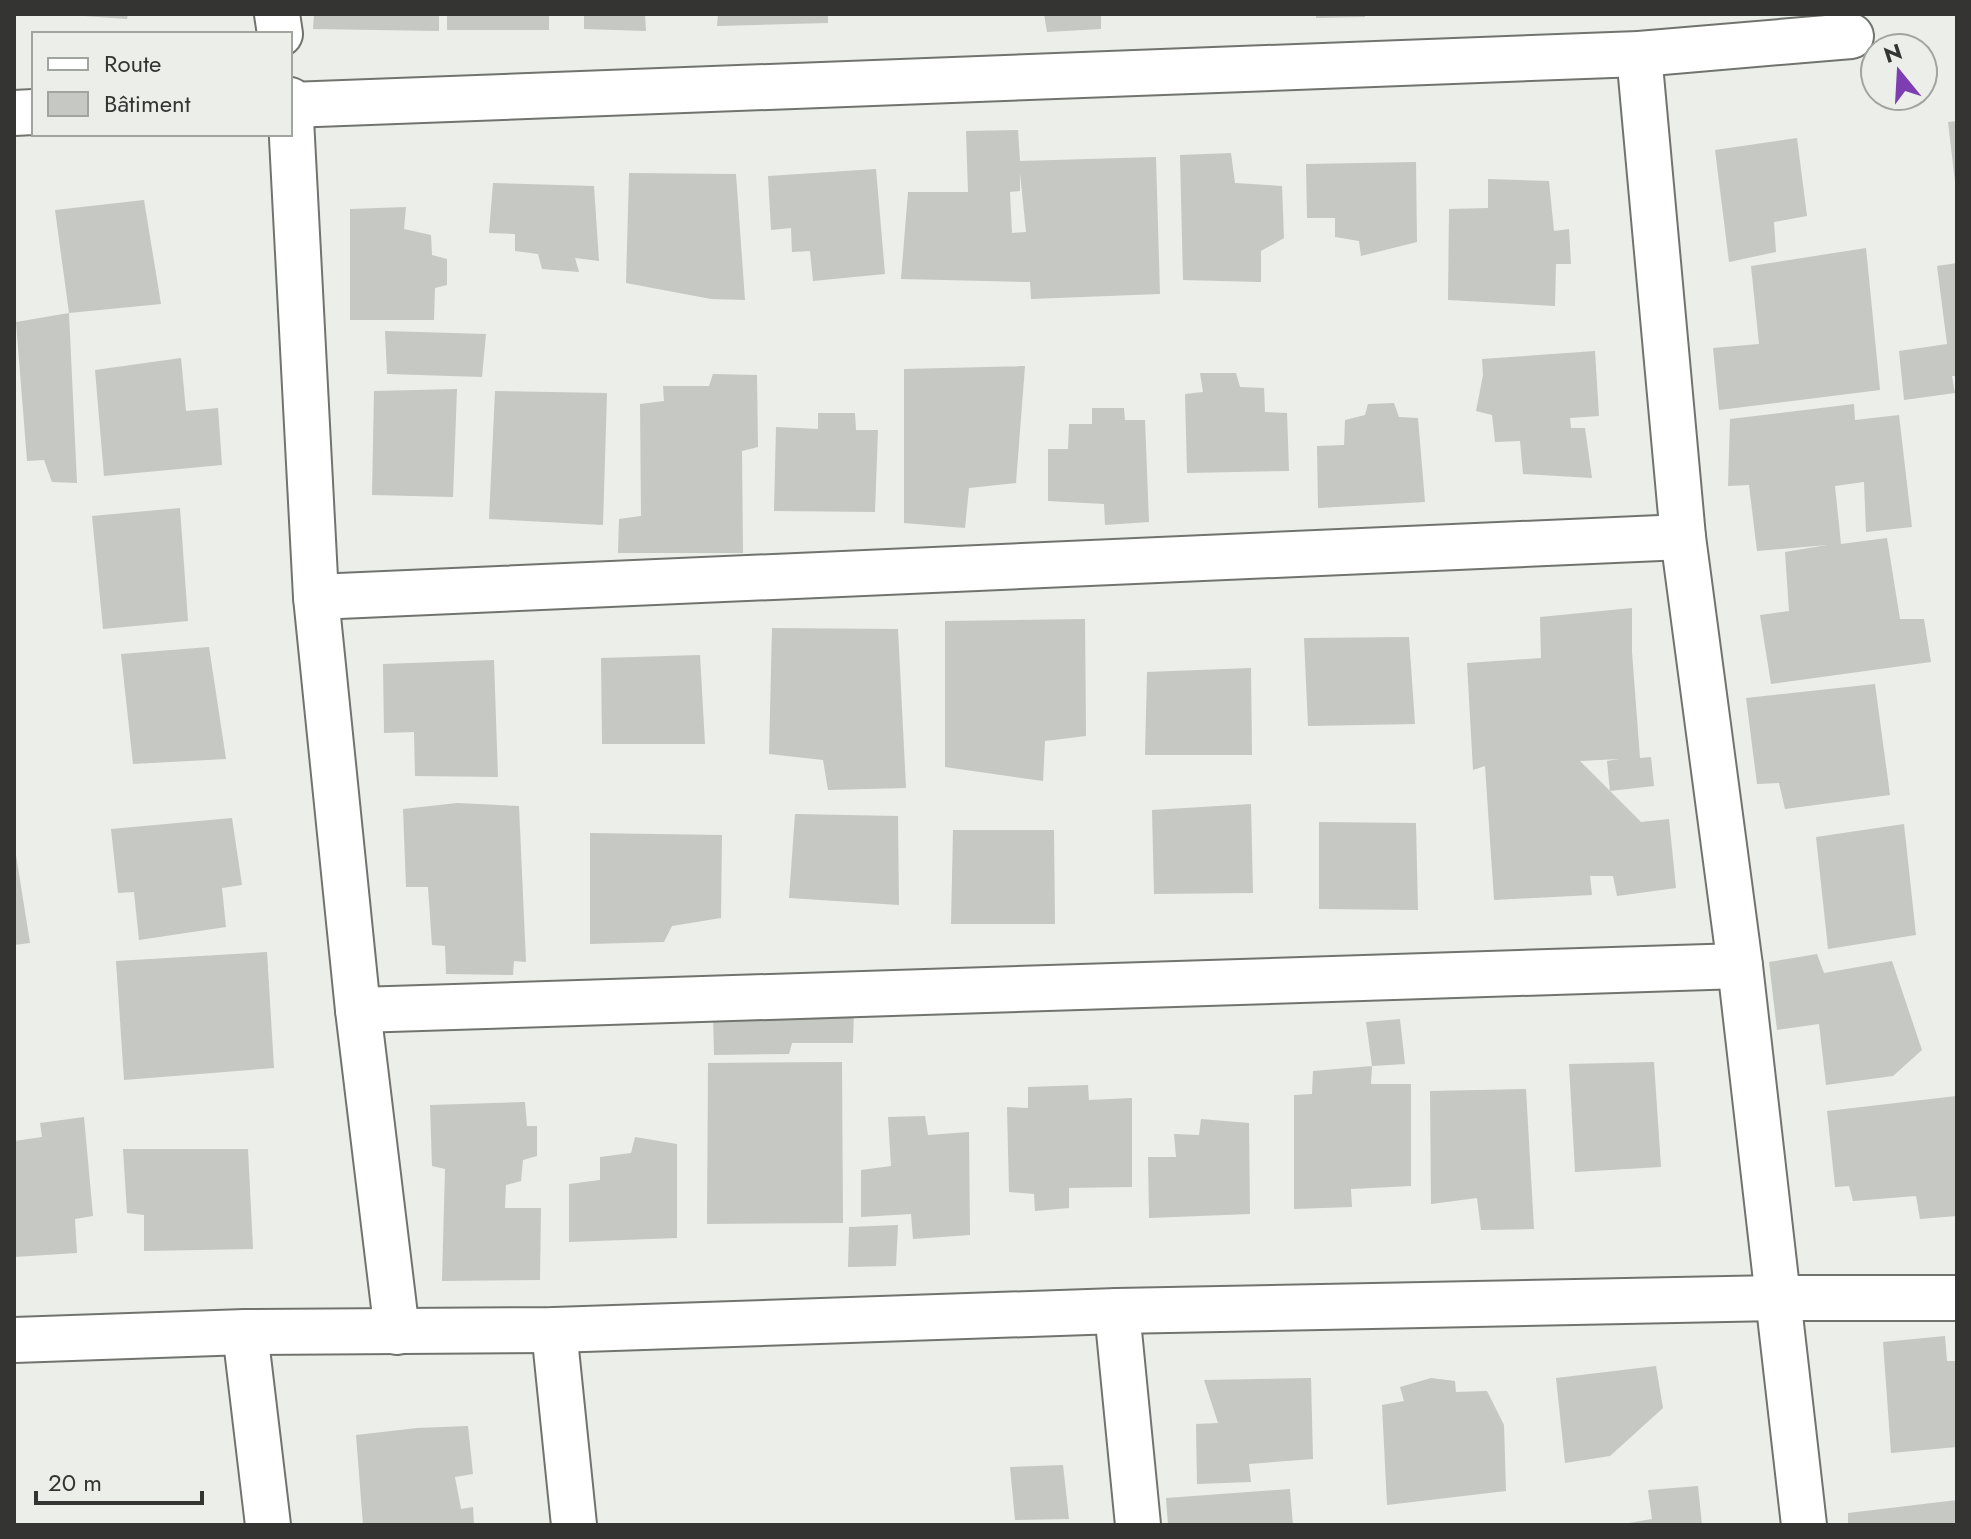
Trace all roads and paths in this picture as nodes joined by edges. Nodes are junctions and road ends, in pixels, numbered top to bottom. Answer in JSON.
{"nodes":[{"id":1,"x":1851,"y":36,"type":"dead end"},
{"id":2,"x":1639,"y":54,"type":"junction"},
{"id":3,"x":292,"y":103,"type":"edge"},
{"id":4,"x":292,"y":136,"type":"edge"},
{"id":5,"x":1683,"y":537,"type":"junction"},
{"id":6,"x":316,"y":597,"type":"junction"},
{"id":7,"x":1740,"y":966,"type":"junction"},
{"id":8,"x":358,"y":1010,"type":"junction"},
{"id":9,"x":1777,"y":1298,"type":"junction"},
{"id":10,"x":1957,"y":1298,"type":"edge"},
{"id":11,"x":1117,"y":1311,"type":"junction"},
{"id":12,"x":554,"y":1330,"type":"junction"},
{"id":13,"x":245,"y":1332,"type":"junction"},
{"id":14,"x":397,"y":1332,"type":"junction"},
{"id":15,"x":14,"y":1340,"type":"edge"},
{"id":16,"x":268,"y":1525,"type":"edge"},
{"id":17,"x":574,"y":1525,"type":"edge"},
{"id":18,"x":1138,"y":1525,"type":"edge"},
{"id":19,"x":1804,"y":1525,"type":"edge"}],
"edges":[{"from":1,"to":2,"type":"street"},
{"from":2,"to":3,"type":"street"},
{"from":2,"to":5,"type":"street"},
{"from":4,"to":6,"type":"street"},
{"from":5,"to":6,"type":"street"},
{"from":5,"to":7,"type":"street"},
{"from":6,"to":8,"type":"street"},
{"from":7,"to":8,"type":"street"},
{"from":7,"to":9,"type":"street"},
{"from":8,"to":14,"type":"street"},
{"from":9,"to":10,"type":"street"},
{"from":9,"to":11,"type":"street"},
{"from":9,"to":19,"type":"street"},
{"from":11,"to":12,"type":"street"},
{"from":11,"to":18,"type":"street"},
{"from":12,"to":14,"type":"street"},
{"from":12,"to":17,"type":"street"},
{"from":13,"to":14,"type":"street"},
{"from":13,"to":15,"type":"street"},
{"from":13,"to":16,"type":"street"}]}
